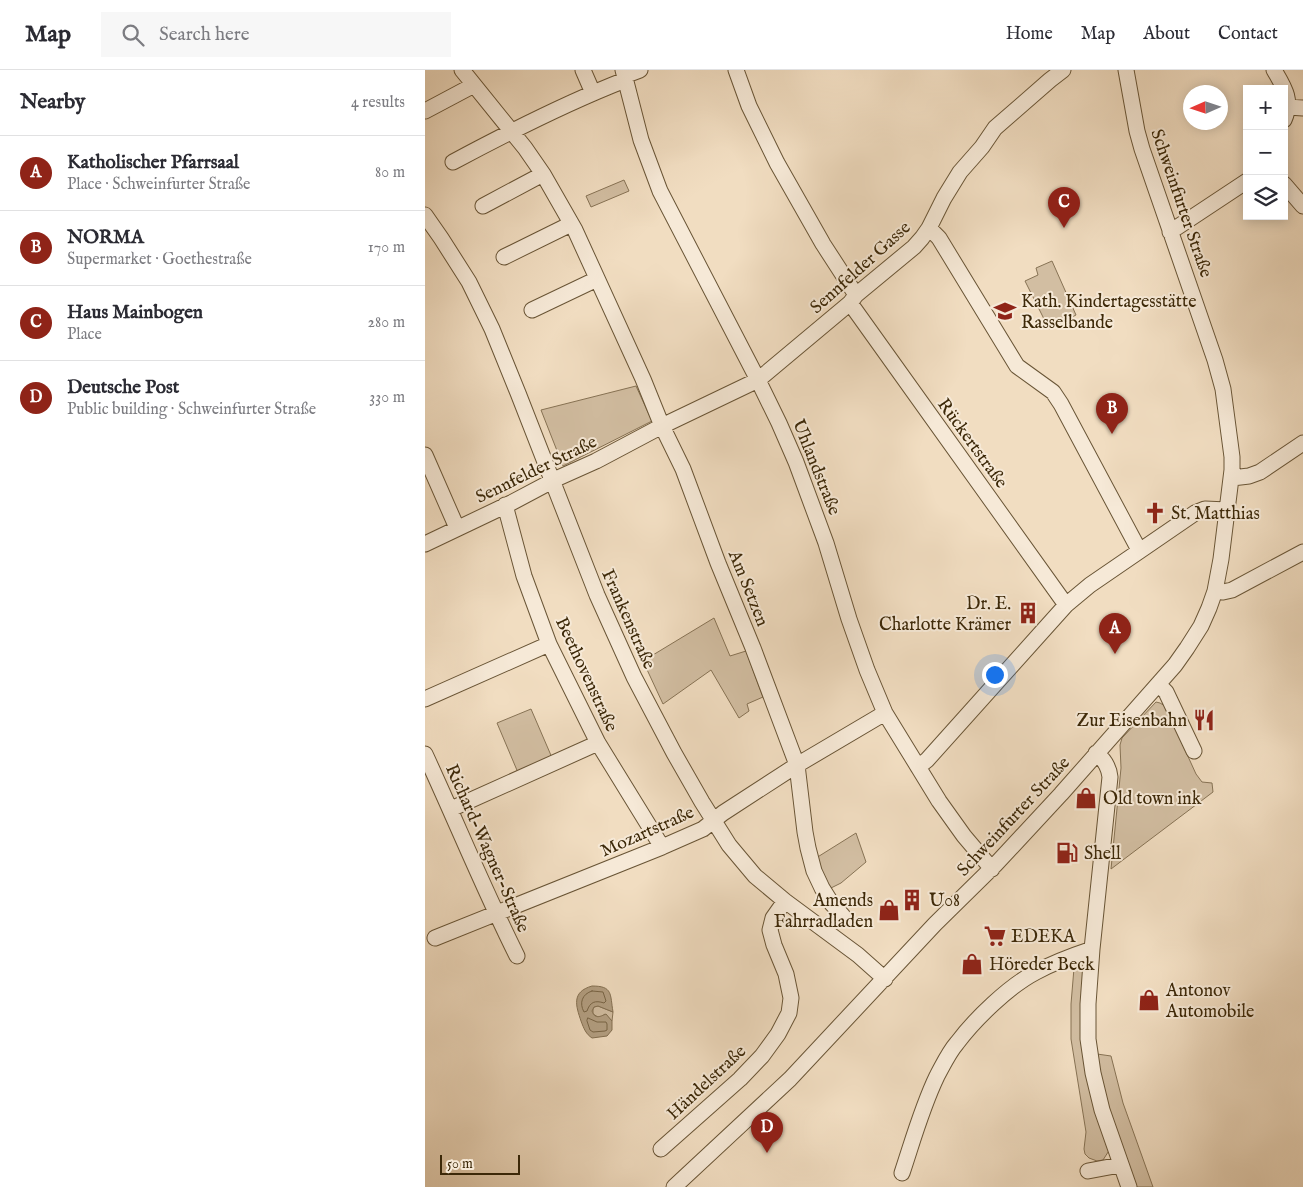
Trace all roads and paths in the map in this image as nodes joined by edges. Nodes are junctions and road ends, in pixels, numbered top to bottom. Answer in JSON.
{"nodes":[{"id":1,"x":463,"y":70,"type":"edge"},
{"id":2,"x":583,"y":70,"type":"edge"},
{"id":3,"x":640,"y":70,"type":"edge"},
{"id":4,"x":736,"y":70,"type":"edge"},
{"id":5,"x":1063,"y":70,"type":"edge"},
{"id":6,"x":1126,"y":70,"type":"edge"},
{"id":7,"x":1274,"y":70,"type":"edge"},
{"id":8,"x":624,"y":75,"type":"edge"},
{"id":9,"x":474,"y":85,"type":"junction"},
{"id":10,"x":593,"y":93,"type":"junction"},
{"id":11,"x":425,"y":111,"type":"edge"},
{"id":12,"x":1292,"y":111,"type":"edge"},
{"id":13,"x":511,"y":131,"type":"junction"},
{"id":14,"x":453,"y":162,"type":"dead end"},
{"id":15,"x":543,"y":174,"type":"junction"},
{"id":16,"x":1243,"y":184,"type":"edge"},
{"id":17,"x":1288,"y":189,"type":"edge"},
{"id":18,"x":483,"y":206,"type":"dead end"},
{"id":19,"x":1303,"y":206,"type":"edge"},
{"id":20,"x":425,"y":215,"type":"edge"},
{"id":21,"x":571,"y":224,"type":"junction"},
{"id":22,"x":929,"y":228,"type":"junction"},
{"id":23,"x":1170,"y":232,"type":"junction"},
{"id":24,"x":504,"y":257,"type":"dead end"},
{"id":25,"x":597,"y":279,"type":"junction"},
{"id":26,"x":853,"y":299,"type":"junction"},
{"id":27,"x":532,"y":310,"type":"dead end"},
{"id":28,"x":757,"y":380,"type":"junction"},
{"id":29,"x":662,"y":426,"type":"junction"},
{"id":30,"x":1303,"y":443,"type":"edge"},
{"id":31,"x":425,"y":455,"type":"edge"},
{"id":32,"x":1232,"y":478,"type":"junction"},
{"id":33,"x":552,"y":482,"type":"junction"},
{"id":34,"x":505,"y":505,"type":"junction"},
{"id":35,"x":1227,"y":510,"type":"junction"},
{"id":36,"x":457,"y":528,"type":"junction"},
{"id":37,"x":425,"y":544,"type":"edge"},
{"id":38,"x":1139,"y":550,"type":"junction"},
{"id":39,"x":1303,"y":552,"type":"edge"},
{"id":40,"x":1215,"y":591,"type":"junction"},
{"id":41,"x":1066,"y":605,"type":"junction"},
{"id":42,"x":549,"y":644,"type":"junction"},
{"id":43,"x":1158,"y":684,"type":"junction"},
{"id":44,"x":425,"y":699,"type":"edge"},
{"id":45,"x":885,"y":713,"type":"junction"},
{"id":46,"x":598,"y":743,"type":"junction"},
{"id":47,"x":1194,"y":751,"type":"dead end"},
{"id":48,"x":1097,"y":753,"type":"junction"},
{"id":49,"x":425,"y":754,"type":"edge"},
{"id":50,"x":797,"y":764,"type":"junction"},
{"id":51,"x":918,"y":768,"type":"junction"},
{"id":52,"x":451,"y":809,"type":"junction"},
{"id":53,"x":713,"y":821,"type":"junction"},
{"id":54,"x":662,"y":847,"type":"junction"},
{"id":55,"x":991,"y":869,"type":"junction"},
{"id":56,"x":785,"y":902,"type":"junction"},
{"id":57,"x":496,"y":914,"type":"junction"},
{"id":58,"x":843,"y":916,"type":"dead end"},
{"id":59,"x":435,"y":938,"type":"dead end"},
{"id":60,"x":1093,"y":949,"type":"junction"},
{"id":61,"x":517,"y":956,"type":"dead end"},
{"id":62,"x":885,"y":979,"type":"junction"},
{"id":63,"x":661,"y":1149,"type":"dead end"},
{"id":64,"x":1120,"y":1165,"type":"junction"},
{"id":65,"x":1088,"y":1171,"type":"dead end"},
{"id":66,"x":903,"y":1173,"type":"dead end"},
{"id":67,"x":674,"y":1187,"type":"edge"},
{"id":68,"x":1129,"y":1187,"type":"edge"}],
"edges":[{"from":1,"to":9,"type":"street","name":"Am Setzen"},
{"from":2,"to":10,"type":"street"},
{"from":3,"to":8,"type":"street"},
{"from":4,"to":26,"type":"street","name":"Rückertstraße"},
{"from":5,"to":22,"type":"street","name":"Sennfelder Gasse"},
{"from":6,"to":23,"type":"street","name":"Schweinfurter Straße"},
{"from":7,"to":12,"type":"street"},
{"from":8,"to":10,"type":"street"},
{"from":8,"to":28,"type":"street","name":"Uhlandstraße"},
{"from":9,"to":11,"type":"street"},
{"from":9,"to":13,"type":"street","name":"Am Setzen"},
{"from":10,"to":13,"type":"street"},
{"from":13,"to":14,"type":"street"},
{"from":13,"to":15,"type":"street","name":"Am Setzen"},
{"from":15,"to":18,"type":"street"},
{"from":15,"to":21,"type":"street","name":"Am Setzen"},
{"from":16,"to":23,"type":"street"},
{"from":17,"to":19,"type":"street"},
{"from":20,"to":33,"type":"street","name":"Frankenstraße"},
{"from":21,"to":24,"type":"street"},
{"from":21,"to":25,"type":"street","name":"Am Setzen"},
{"from":22,"to":26,"type":"street","name":"Sennfelder Gasse"},
{"from":22,"to":38,"type":"street"},
{"from":23,"to":32,"type":"street","name":"Schweinfurter Straße"},
{"from":25,"to":27,"type":"street"},
{"from":25,"to":29,"type":"street","name":"Am Setzen"},
{"from":26,"to":28,"type":"street","name":"Sennfelder Gasse"},
{"from":26,"to":41,"type":"street","name":"Rückertstraße"},
{"from":28,"to":29,"type":"street","name":"Sennfelder Gasse"},
{"from":28,"to":45,"type":"street","name":"Uhlandstraße"},
{"from":29,"to":33,"type":"street","name":"Sennfelder Straße"},
{"from":29,"to":50,"type":"street","name":"Am Setzen"},
{"from":30,"to":32,"type":"street"},
{"from":31,"to":36,"type":"street"},
{"from":32,"to":35,"type":"street","name":"Schweinfurter Straße"},
{"from":33,"to":34,"type":"street","name":"Sennfelder Straße"},
{"from":33,"to":53,"type":"street","name":"Frankenstraße"},
{"from":34,"to":36,"type":"street","name":"Sennfelder Straße"},
{"from":34,"to":42,"type":"street","name":"Beethovenstraße"},
{"from":35,"to":38,"type":"street"},
{"from":35,"to":40,"type":"street","name":"Schweinfurter Straße"},
{"from":36,"to":37,"type":"street","name":"Sennfelder Straße"},
{"from":38,"to":41,"type":"street"},
{"from":39,"to":40,"type":"street"},
{"from":40,"to":43,"type":"street","name":"Schweinfurter Straße"},
{"from":41,"to":51,"type":"street"},
{"from":42,"to":44,"type":"street"},
{"from":42,"to":46,"type":"street","name":"Beethovenstraße"},
{"from":43,"to":47,"type":"street"},
{"from":43,"to":48,"type":"street","name":"Schweinfurter Straße"},
{"from":45,"to":50,"type":"street","name":"Mozartstraße"},
{"from":45,"to":51,"type":"street","name":"Uhlandstraße"},
{"from":46,"to":52,"type":"street"},
{"from":46,"to":54,"type":"street","name":"Beethovenstraße"},
{"from":48,"to":55,"type":"street","name":"Schweinfurter Straße"},
{"from":48,"to":60,"type":"street"},
{"from":49,"to":52,"type":"street","name":"Richard-Wagner-Straße"},
{"from":50,"to":53,"type":"street","name":"Mozartstraße"},
{"from":50,"to":58,"type":"street","name":"Am Setzen"},
{"from":51,"to":55,"type":"street","name":"Uhlandstraße"},
{"from":52,"to":57,"type":"street","name":"Richard-Wagner-Straße"},
{"from":53,"to":54,"type":"street","name":"Mozartstraße"},
{"from":53,"to":56,"type":"street","name":"Frankenstraße"},
{"from":54,"to":57,"type":"street","name":"Mozartstraße"},
{"from":55,"to":62,"type":"street","name":"Schweinfurter Straße"},
{"from":56,"to":62,"type":"street","name":"Frankenstraße"},
{"from":56,"to":63,"type":"street","name":"Händelstraße"},
{"from":57,"to":59,"type":"street","name":"Mozartstraße"},
{"from":57,"to":61,"type":"street","name":"Richard-Wagner-Straße"},
{"from":60,"to":64,"type":"street"},
{"from":60,"to":66,"type":"street"},
{"from":62,"to":67,"type":"street","name":"Schweinfurter Straße"},
{"from":64,"to":65,"type":"street"},
{"from":64,"to":68,"type":"street"}]}
